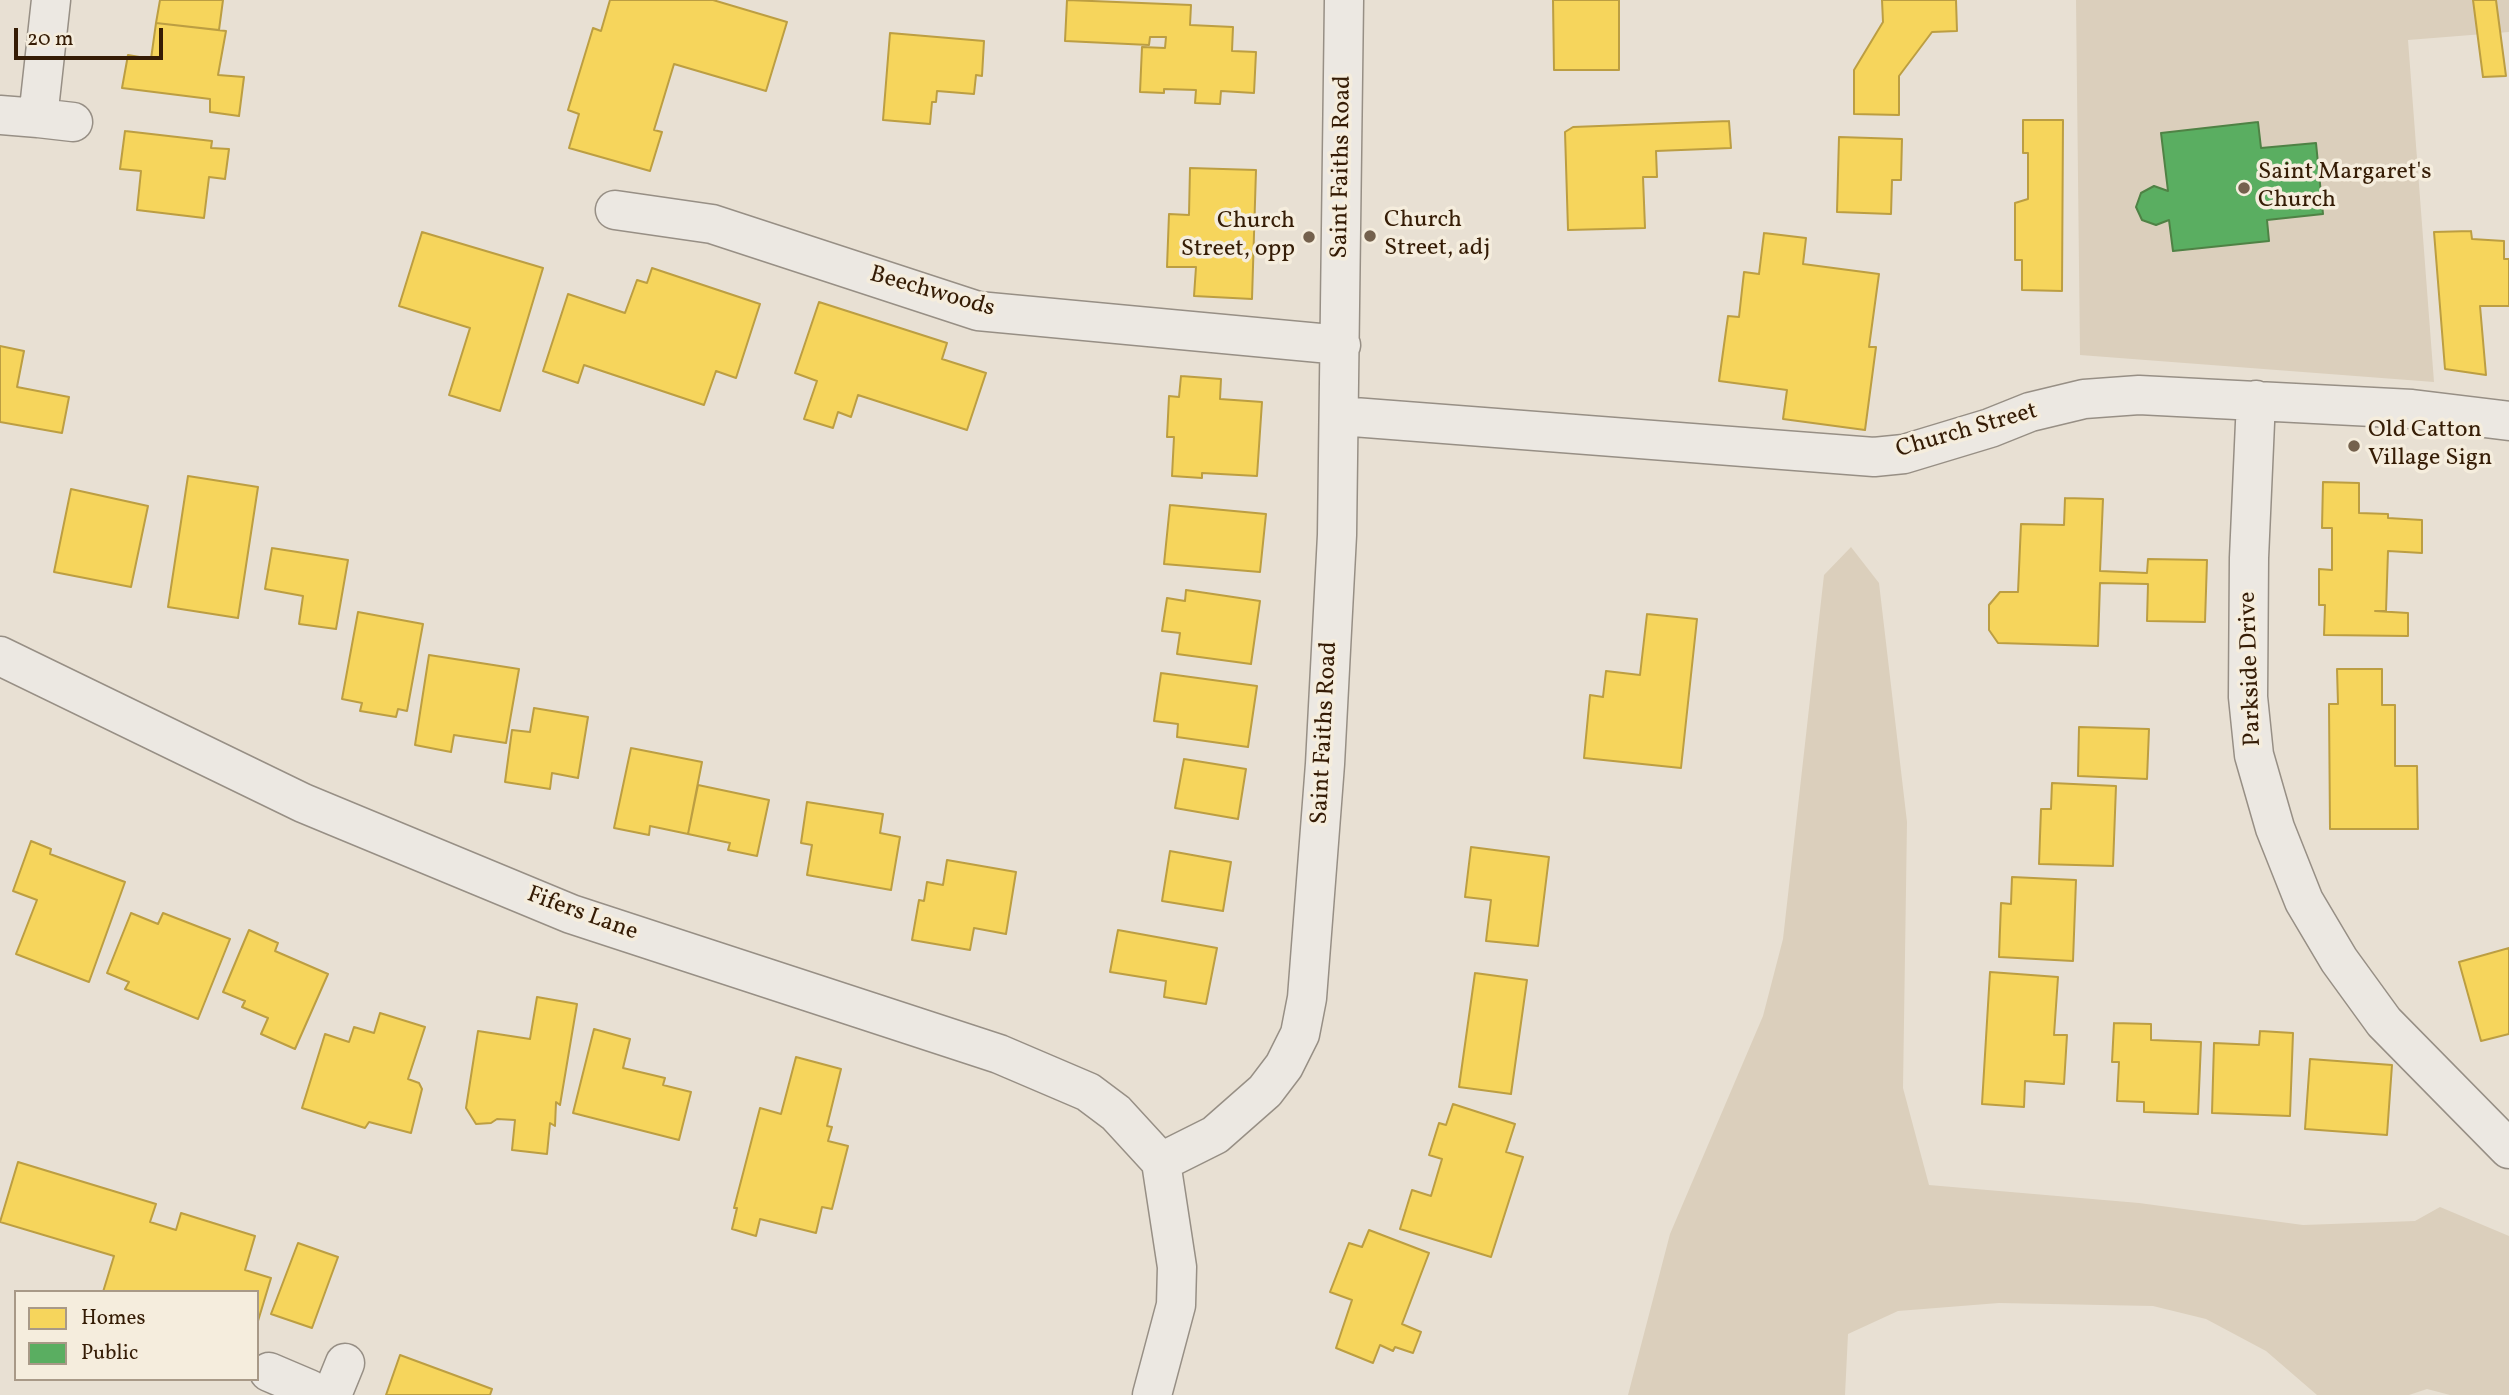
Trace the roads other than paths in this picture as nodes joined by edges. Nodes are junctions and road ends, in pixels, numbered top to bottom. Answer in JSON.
{"nodes":[{"id":1,"x":51,"y":0,"type":"edge"},
{"id":2,"x":1344,"y":0,"type":"edge"},
{"id":3,"x":0,"y":115,"type":"edge"},
{"id":4,"x":615,"y":210,"type":"dead end"},
{"id":5,"x":1341,"y":345,"type":"junction"},
{"id":6,"x":2256,"y":400,"type":"junction"},
{"id":7,"x":1340,"y":416,"type":"junction"},
{"id":8,"x":2509,"y":421,"type":"edge"},
{"id":9,"x":0,"y":656,"type":"edge"},
{"id":10,"x":2509,"y":1149,"type":"edge"},
{"id":11,"x":1161,"y":1162,"type":"junction"},
{"id":12,"x":269,"y":1372,"type":"dead end"},
{"id":13,"x":316,"y":1395,"type":"edge"},
{"id":14,"x":1152,"y":1395,"type":"edge"}],
"edges":[{"from":1,"to":3,"type":"street"},
{"from":2,"to":5,"type":"street","name":"Saint Faiths Road"},
{"from":4,"to":5,"type":"street","name":"Beechwoods"},
{"from":5,"to":7,"type":"street","name":"Saint Faiths Road"},
{"from":6,"to":7,"type":"street","name":"Church Street"},
{"from":6,"to":8,"type":"street","name":"Church Street"},
{"from":6,"to":10,"type":"street","name":"Parkside Drive"},
{"from":7,"to":11,"type":"street","name":"Saint Faiths Road"},
{"from":9,"to":11,"type":"street","name":"Fifers Lane"},
{"from":11,"to":14,"type":"street"},
{"from":12,"to":13,"type":"street"}]}
